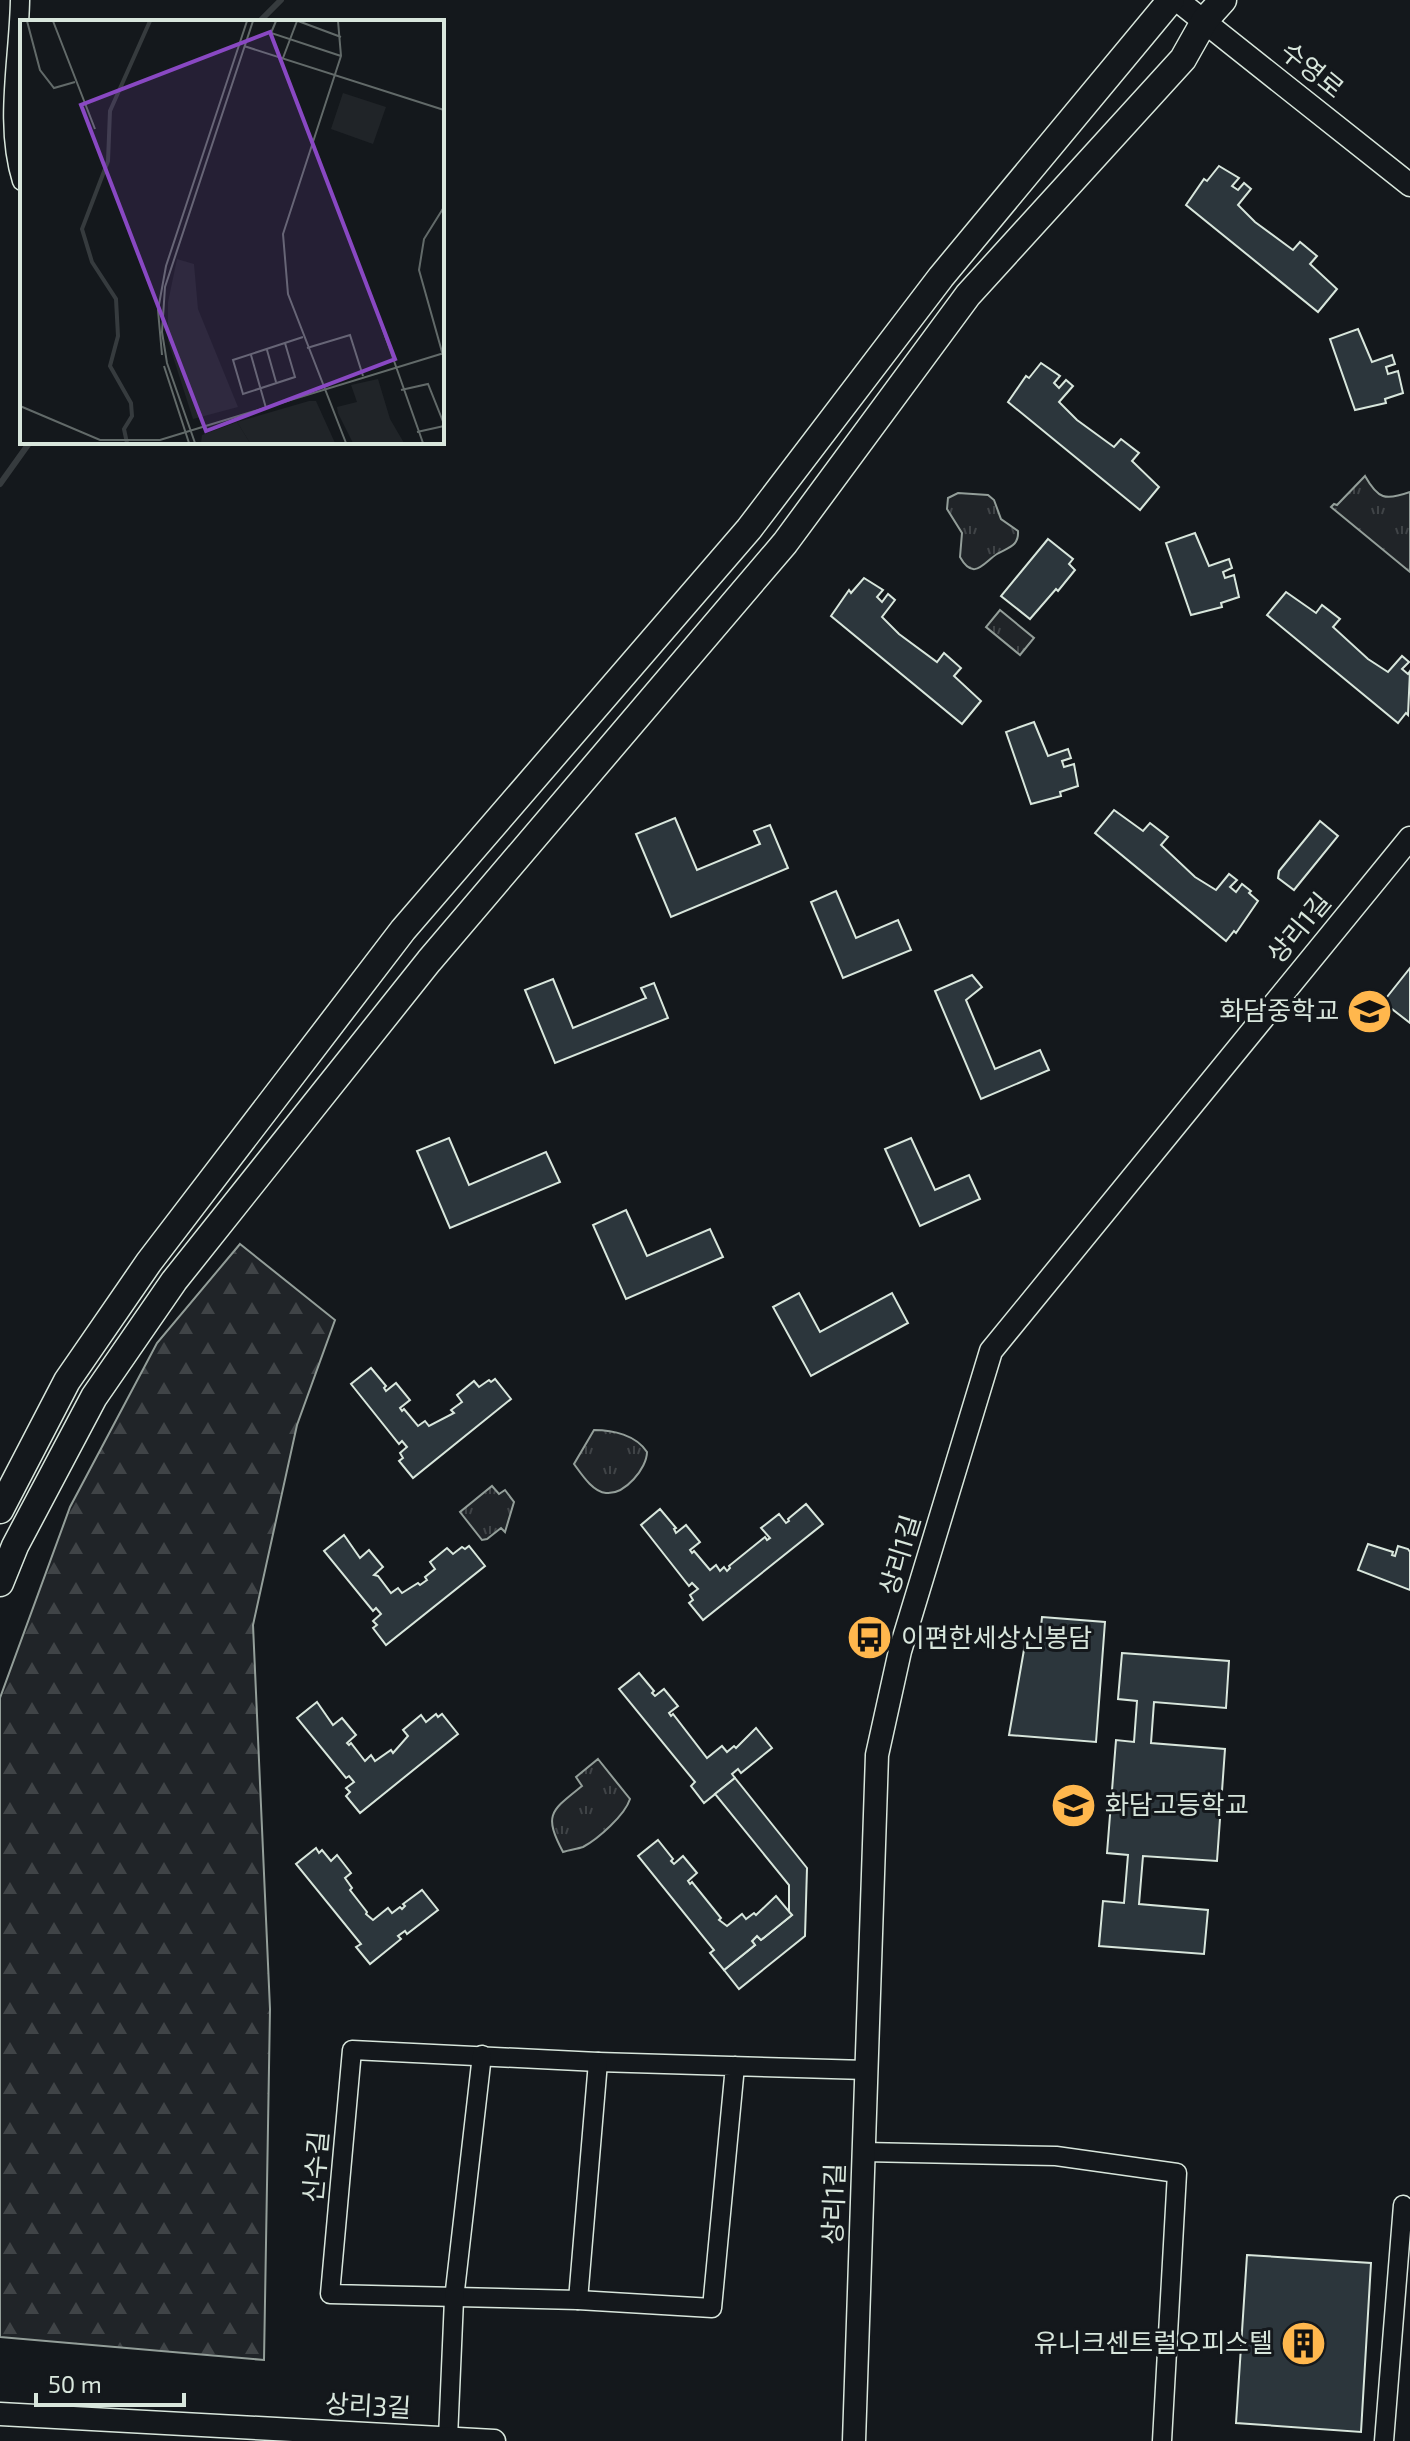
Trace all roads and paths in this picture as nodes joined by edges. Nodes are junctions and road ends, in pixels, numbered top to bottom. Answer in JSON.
{"nodes":[{"id":1,"x":20,"y":0,"type":"edge"},
{"id":2,"x":1171,"y":0,"type":"edge"},
{"id":3,"x":1177,"y":0,"type":"edge"},
{"id":4,"x":1223,"y":0,"type":"edge"},
{"id":5,"x":1205,"y":20,"type":"junction"},
{"id":6,"x":20,"y":174,"type":"edge"},
{"id":7,"x":1410,"y":185,"type":"edge"},
{"id":8,"x":1410,"y":838,"type":"edge"},
{"id":9,"x":0,"y":1510,"type":"edge"},
{"id":10,"x":0,"y":1583,"type":"edge"},
{"id":11,"x":482,"y":2055,"type":"junction"},
{"id":12,"x":598,"y":2062,"type":"junction"},
{"id":13,"x":735,"y":2066,"type":"junction"},
{"id":14,"x":866,"y":2070,"type":"junction"},
{"id":15,"x":864,"y":2152,"type":"junction"},
{"id":16,"x":1403,"y":2205,"type":"dead end"},
{"id":17,"x":454,"y":2299,"type":"junction"},
{"id":18,"x":578,"y":2300,"type":"junction"},
{"id":19,"x":0,"y":2414,"type":"edge"},
{"id":20,"x":448,"y":2438,"type":"junction"},
{"id":21,"x":494,"y":2441,"type":"edge"},
{"id":22,"x":854,"y":2441,"type":"edge"},
{"id":23,"x":1162,"y":2441,"type":"edge"},
{"id":24,"x":1384,"y":2441,"type":"edge"}],
"edges":[{"from":1,"to":6,"type":"street"},
{"from":2,"to":9,"type":"main road"},
{"from":3,"to":5,"type":"street","name":"수영로"},
{"from":4,"to":5,"type":"main road"},
{"from":5,"to":7,"type":"street","name":"수영로"},
{"from":5,"to":10,"type":"main road"},
{"from":8,"to":14,"type":"street","name":"상리1길"},
{"from":11,"to":12,"type":"street","name":"신수길"},
{"from":11,"to":17,"type":"street"},
{"from":11,"to":17,"type":"street","name":"신수길"},
{"from":12,"to":13,"type":"street","name":"신수길"},
{"from":12,"to":18,"type":"street"},
{"from":13,"to":14,"type":"street","name":"신수길"},
{"from":13,"to":18,"type":"street","name":"신수길"},
{"from":14,"to":15,"type":"street","name":"상리1길"},
{"from":15,"to":22,"type":"street","name":"상리1길"},
{"from":15,"to":23,"type":"street"},
{"from":16,"to":24,"type":"street"},
{"from":17,"to":18,"type":"street","name":"신수길"},
{"from":17,"to":20,"type":"street"},
{"from":19,"to":20,"type":"street","name":"상리3길"},
{"from":20,"to":21,"type":"street","name":"상리3길"}]}
